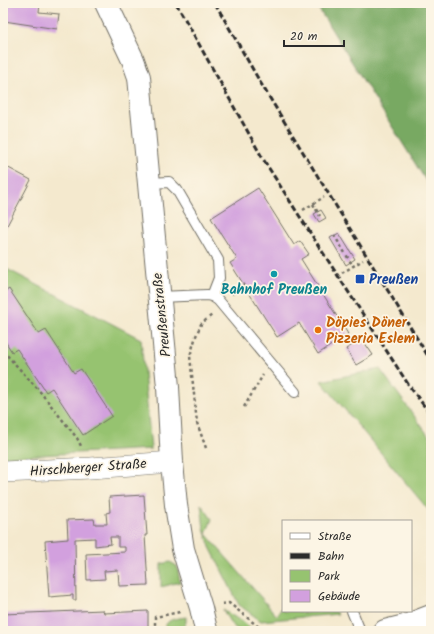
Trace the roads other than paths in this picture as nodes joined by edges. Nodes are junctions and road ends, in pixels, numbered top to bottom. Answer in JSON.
{"nodes":[{"id":1,"x":106,"y":3,"type":"edge"},
{"id":2,"x":149,"y":183,"type":"junction"},
{"id":3,"x":212,"y":296,"type":"junction"},
{"id":4,"x":160,"y":297,"type":"junction"},
{"id":5,"x":295,"y":392,"type":"dead end"},
{"id":6,"x":172,"y":462,"type":"junction"},
{"id":7,"x":3,"y":472,"type":"edge"},
{"id":8,"x":352,"y":612,"type":"edge"},
{"id":9,"x":431,"y":616,"type":"edge"},
{"id":10,"x":209,"y":630,"type":"edge"},
{"id":11,"x":360,"y":631,"type":"edge"},
{"id":12,"x":385,"y":631,"type":"edge"}],
"edges":[{"from":1,"to":2,"type":"street","name":"Preußenstraße"},
{"from":2,"to":3,"type":"lane"},
{"from":2,"to":4,"type":"street","name":"Preußenstraße"},
{"from":3,"to":4,"type":"lane"},
{"from":3,"to":5,"type":"lane"},
{"from":4,"to":6,"type":"street","name":"Preußenstraße"},
{"from":6,"to":7,"type":"street","name":"Hirschberger Straße"},
{"from":6,"to":10,"type":"street","name":"Preußenstraße"},
{"from":8,"to":11,"type":"lane"},
{"from":9,"to":12,"type":"street"}]}
